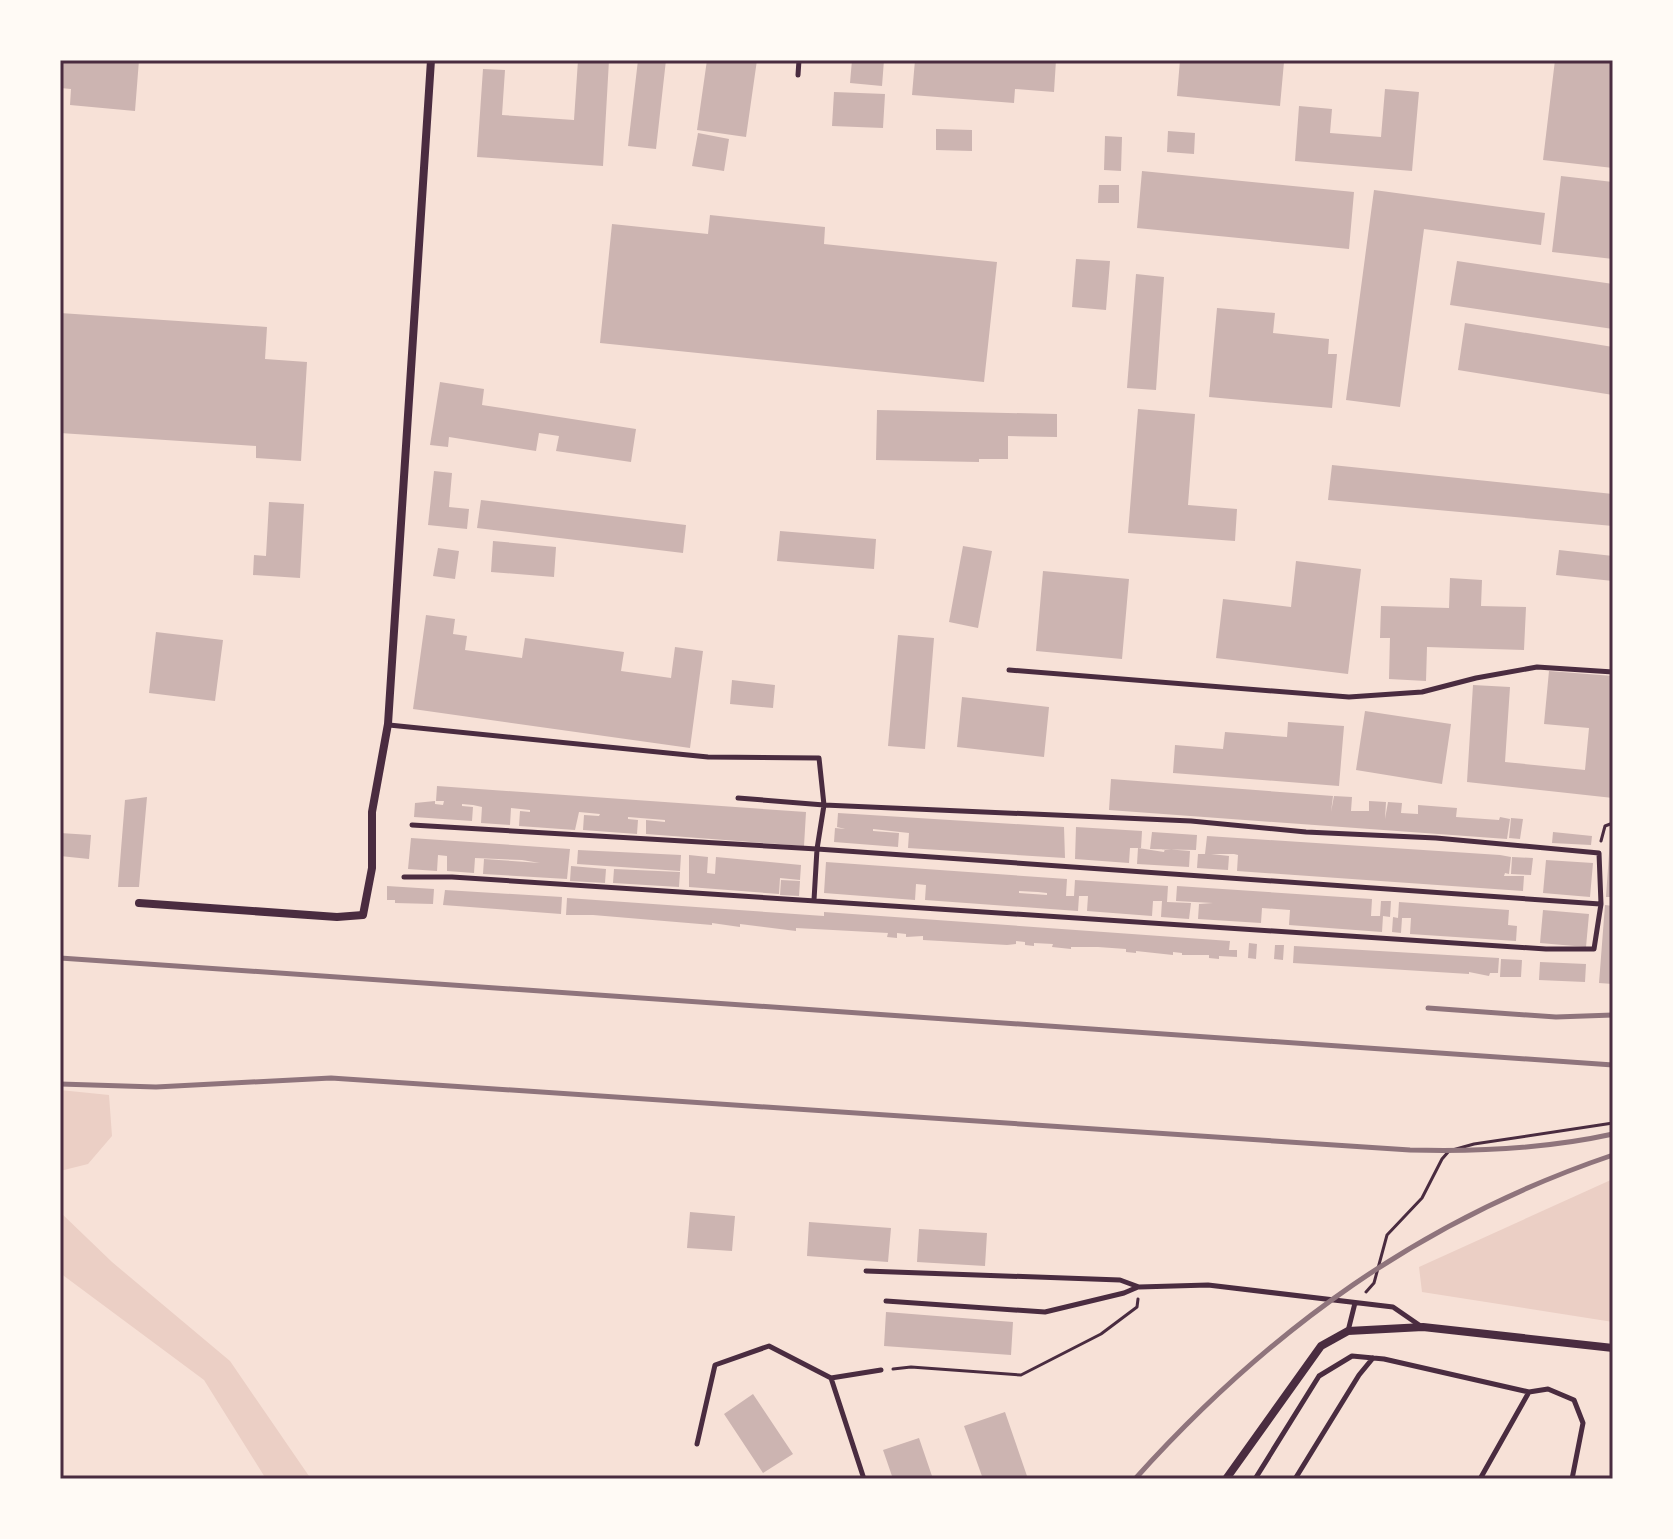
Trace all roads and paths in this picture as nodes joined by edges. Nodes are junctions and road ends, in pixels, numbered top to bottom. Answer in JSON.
{"nodes":[{"id":1,"x":431,"y":60,"type":"edge"},
{"id":2,"x":799,"y":60,"type":"edge"},
{"id":3,"x":798,"y":75,"type":"dead end"},
{"id":4,"x":1009,"y":670,"type":"dead end"},
{"id":5,"x":1613,"y":672,"type":"edge"},
{"id":6,"x":388,"y":724,"type":"junction"},
{"id":7,"x":738,"y":798,"type":"dead end"},
{"id":8,"x":824,"y":805,"type":"junction"},
{"id":9,"x":1613,"y":823,"type":"edge"},
{"id":10,"x":412,"y":825,"type":"dead end"},
{"id":11,"x":817,"y":849,"type":"junction"},
{"id":12,"x":1599,"y":853,"type":"junction"},
{"id":13,"x":404,"y":877,"type":"dead end"},
{"id":14,"x":814,"y":900,"type":"junction"},
{"id":15,"x":139,"y":903,"type":"dead end"},
{"id":16,"x":1601,"y":904,"type":"junction"},
{"id":17,"x":1613,"y":1123,"type":"edge"},
{"id":18,"x":866,"y":1271,"type":"dead end"},
{"id":19,"x":1139,"y":1287,"type":"junction"},
{"id":20,"x":886,"y":1301,"type":"dead end"},
{"id":21,"x":1355,"y":1303,"type":"junction"},
{"id":22,"x":1423,"y":1327,"type":"junction"},
{"id":23,"x":1348,"y":1331,"type":"junction"},
{"id":24,"x":1613,"y":1348,"type":"edge"},
{"id":25,"x":1373,"y":1358,"type":"junction"},
{"id":26,"x":881,"y":1370,"type":"joint"},
{"id":27,"x":831,"y":1378,"type":"junction"},
{"id":28,"x":1529,"y":1392,"type":"junction"},
{"id":29,"x":697,"y":1444,"type":"dead end"},
{"id":30,"x":864,"y":1479,"type":"edge"},
{"id":31,"x":1226,"y":1479,"type":"edge"},
{"id":32,"x":1255,"y":1479,"type":"edge"},
{"id":33,"x":1295,"y":1479,"type":"edge"},
{"id":34,"x":1480,"y":1479,"type":"edge"},
{"id":35,"x":1572,"y":1479,"type":"edge"}],
"edges":[{"from":1,"to":6,"type":"street"},
{"from":2,"to":3,"type":"lane"},
{"from":4,"to":5,"type":"lane"},
{"from":6,"to":8,"type":"lane"},
{"from":6,"to":15,"type":"street"},
{"from":7,"to":8,"type":"lane"},
{"from":8,"to":11,"type":"lane"},
{"from":8,"to":12,"type":"lane"},
{"from":9,"to":12,"type":"path"},
{"from":10,"to":11,"type":"lane"},
{"from":11,"to":14,"type":"lane"},
{"from":11,"to":16,"type":"lane"},
{"from":12,"to":16,"type":"lane"},
{"from":13,"to":14,"type":"lane"},
{"from":14,"to":16,"type":"lane"},
{"from":17,"to":21,"type":"path"},
{"from":18,"to":19,"type":"lane"},
{"from":19,"to":20,"type":"lane"},
{"from":19,"to":21,"type":"lane"},
{"from":19,"to":26,"type":"path"},
{"from":21,"to":22,"type":"lane"},
{"from":21,"to":23,"type":"lane"},
{"from":22,"to":23,"type":"street"},
{"from":22,"to":24,"type":"street"},
{"from":23,"to":31,"type":"street"},
{"from":25,"to":28,"type":"lane"},
{"from":25,"to":32,"type":"lane"},
{"from":25,"to":33,"type":"lane"},
{"from":26,"to":27,"type":"lane"},
{"from":27,"to":29,"type":"lane"},
{"from":27,"to":30,"type":"lane"},
{"from":28,"to":34,"type":"lane"},
{"from":28,"to":35,"type":"lane"}]}
